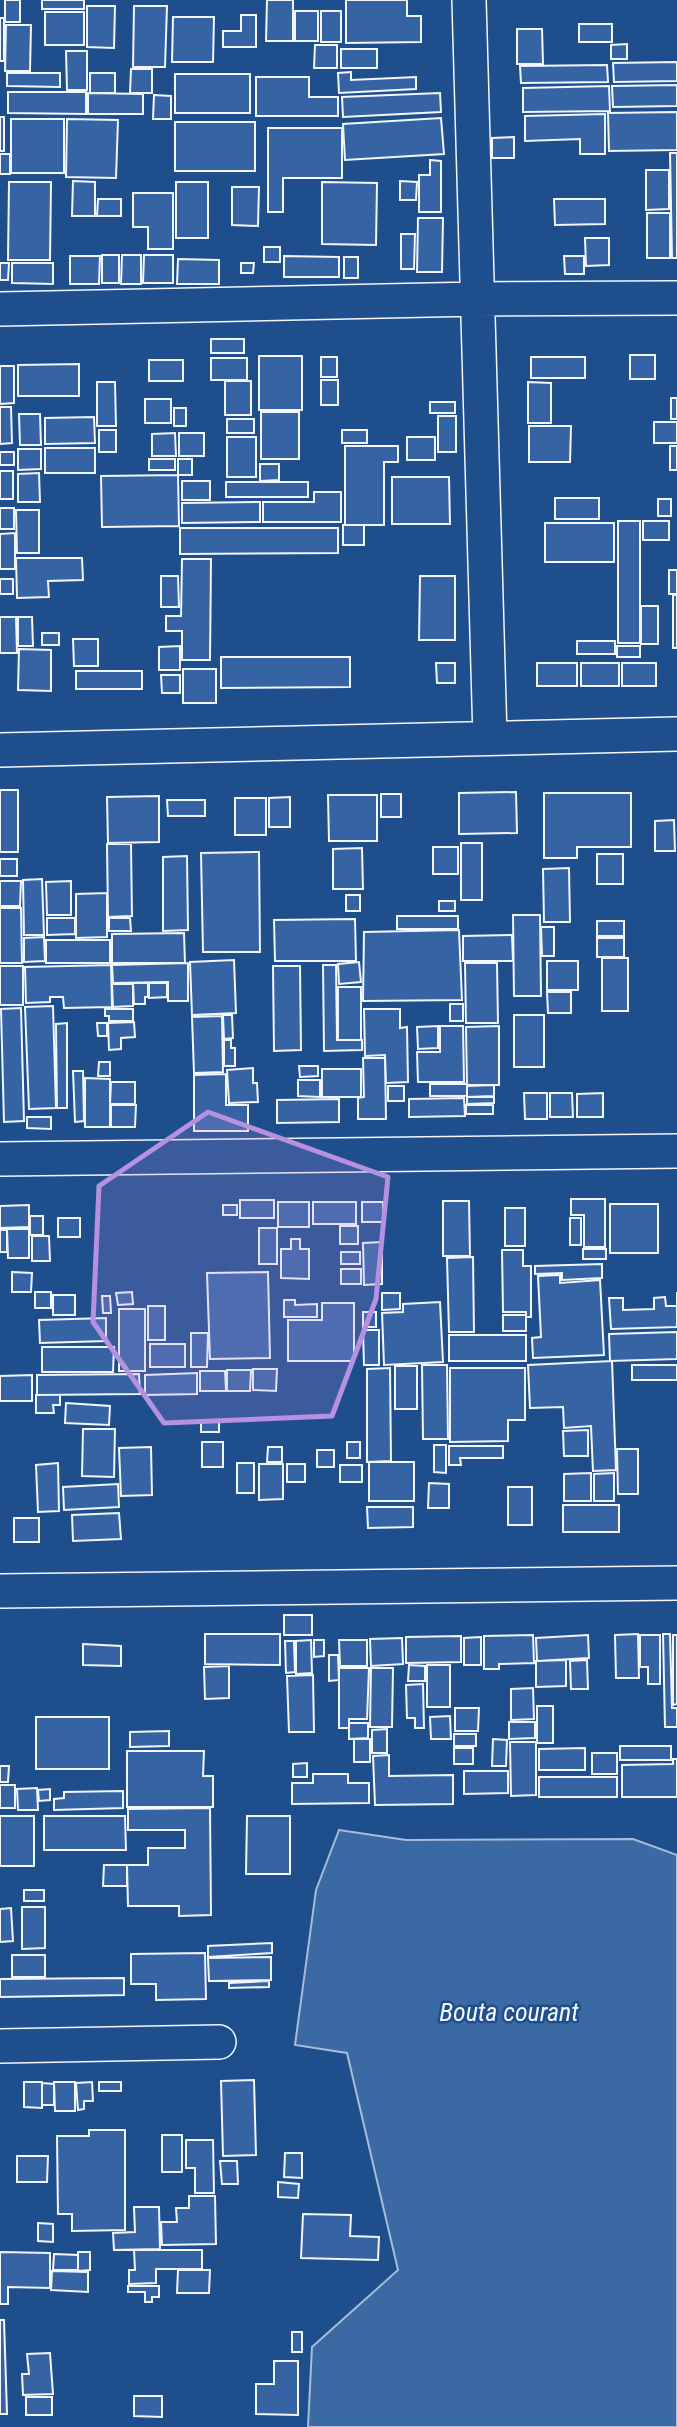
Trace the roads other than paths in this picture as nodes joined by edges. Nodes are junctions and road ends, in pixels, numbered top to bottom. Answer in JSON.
{"nodes":[{"id":1,"x":469,"y":0,"type":"edge"},
{"id":2,"x":677,"y":298,"type":"edge"},
{"id":3,"x":477,"y":299,"type":"junction"},
{"id":4,"x":0,"y":309,"type":"edge"},
{"id":5,"x":677,"y":734,"type":"edge"},
{"id":6,"x":491,"y":738,"type":"junction"},
{"id":7,"x":0,"y":750,"type":"edge"},
{"id":8,"x":677,"y":1152,"type":"edge"},
{"id":9,"x":0,"y":1160,"type":"edge"},
{"id":10,"x":677,"y":1583,"type":"edge"},
{"id":11,"x":0,"y":1591,"type":"edge"},
{"id":12,"x":219,"y":2042,"type":"dead end"},
{"id":13,"x":0,"y":2046,"type":"edge"}],
"edges":[{"from":1,"to":3,"type":"street"},
{"from":2,"to":3,"type":"street"},
{"from":3,"to":4,"type":"street"},
{"from":3,"to":6,"type":"street"},
{"from":5,"to":6,"type":"street"},
{"from":6,"to":7,"type":"street"},
{"from":8,"to":9,"type":"street"},
{"from":10,"to":11,"type":"street"},
{"from":12,"to":13,"type":"street"}]}
